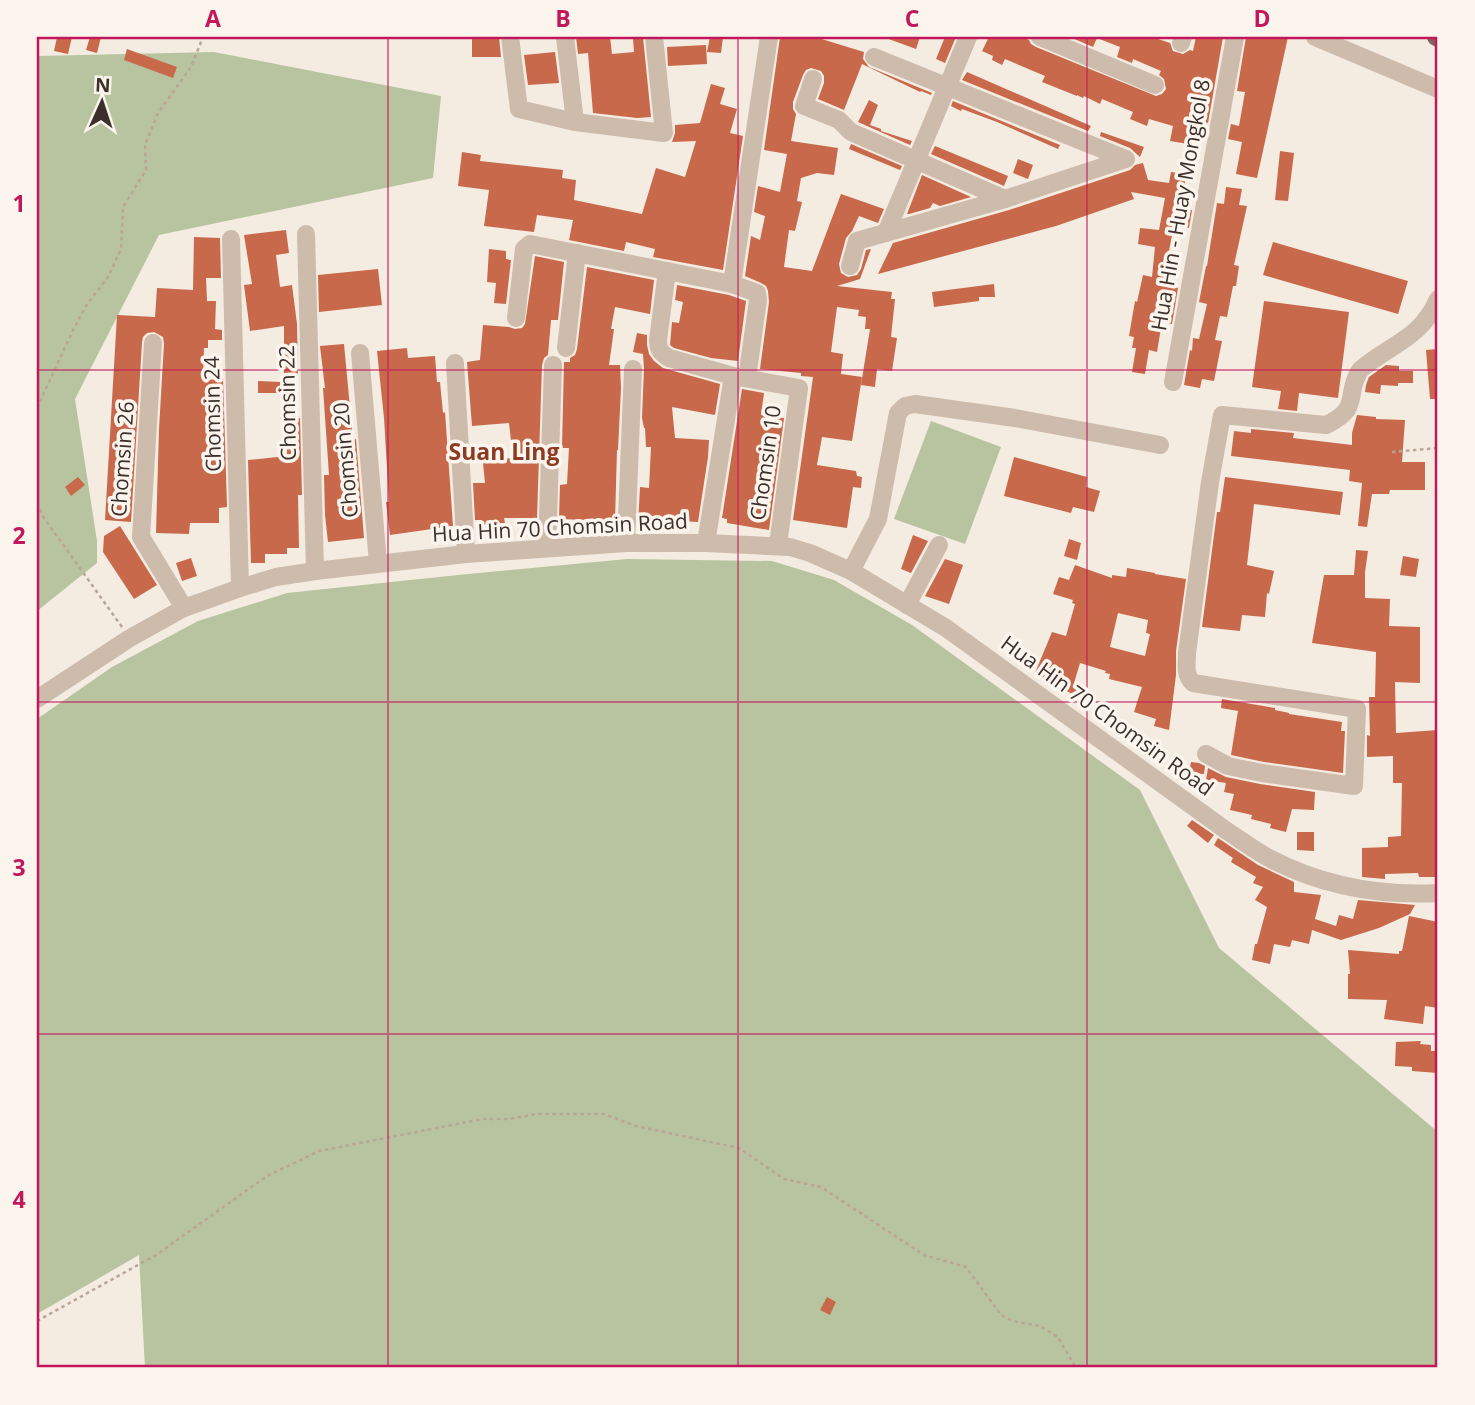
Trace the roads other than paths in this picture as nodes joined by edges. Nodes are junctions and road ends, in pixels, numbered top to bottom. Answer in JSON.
{"nodes":[{"id":1,"x":510,"y":37,"type":"edge"},
{"id":2,"x":565,"y":37,"type":"edge"},
{"id":3,"x":654,"y":37,"type":"edge"},
{"id":4,"x":769,"y":37,"type":"edge"},
{"id":5,"x":968,"y":37,"type":"edge"},
{"id":6,"x":1040,"y":37,"type":"edge"},
{"id":7,"x":1235,"y":37,"type":"edge"},
{"id":8,"x":1315,"y":37,"type":"edge"},
{"id":9,"x":874,"y":57,"type":"dead end"},
{"id":10,"x":813,"y":79,"type":"dead end"},
{"id":11,"x":1155,"y":85,"type":"dead end"},
{"id":12,"x":948,"y":86,"type":"junction"},
{"id":13,"x":1438,"y":89,"type":"edge"},
{"id":14,"x":575,"y":122,"type":"junction"},
{"id":15,"x":916,"y":161,"type":"junction"},
{"id":16,"x":1005,"y":199,"type":"junction"},
{"id":17,"x":886,"y":233,"type":"junction"},
{"id":18,"x":306,"y":234,"type":"dead end"},
{"id":19,"x":232,"y":239,"type":"dead end"},
{"id":20,"x":577,"y":253,"type":"junction"},
{"id":21,"x":850,"y":266,"type":"dead end"},
{"id":22,"x":667,"y":271,"type":"junction"},
{"id":23,"x":732,"y":285,"type":"junction"},
{"id":24,"x":1438,"y":299,"type":"edge"},
{"id":25,"x":516,"y":318,"type":"dead end"},
{"id":26,"x":153,"y":343,"type":"dead end"},
{"id":27,"x":566,"y":348,"type":"dead end"},
{"id":28,"x":360,"y":353,"type":"dead end"},
{"id":29,"x":455,"y":363,"type":"dead end"},
{"id":30,"x":553,"y":365,"type":"dead end"},
{"id":31,"x":632,"y":369,"type":"dead end"},
{"id":32,"x":740,"y":377,"type":"junction"},
{"id":33,"x":1173,"y":382,"type":"dead end"},
{"id":34,"x":1160,"y":445,"type":"dead end"},
{"id":35,"x":626,"y":543,"type":"junction"},
{"id":36,"x":706,"y":543,"type":"junction"},
{"id":37,"x":778,"y":545,"type":"junction"},
{"id":38,"x":939,"y":545,"type":"dead end"},
{"id":39,"x":547,"y":548,"type":"junction"},
{"id":40,"x":466,"y":554,"type":"junction"},
{"id":41,"x":378,"y":563,"type":"junction"},
{"id":42,"x":315,"y":571,"type":"junction"},
{"id":43,"x":850,"y":571,"type":"junction"},
{"id":44,"x":240,"y":588,"type":"junction"},
{"id":45,"x":907,"y":605,"type":"junction"},
{"id":46,"x":184,"y":608,"type":"junction"},
{"id":47,"x":37,"y":699,"type":"edge"},
{"id":48,"x":1206,"y":754,"type":"dead end"},
{"id":49,"x":1438,"y":893,"type":"edge"}],
"edges":[{"from":1,"to":14,"type":"street"},
{"from":2,"to":14,"type":"street"},
{"from":3,"to":14,"type":"street"},
{"from":4,"to":23,"type":"street"},
{"from":5,"to":12,"type":"street"},
{"from":6,"to":11,"type":"street"},
{"from":7,"to":33,"type":"street","name":"Hua Hin - Huay Mongkol 8"},
{"from":8,"to":13,"type":"street"},
{"from":9,"to":12,"type":"street"},
{"from":10,"to":15,"type":"street"},
{"from":12,"to":15,"type":"street"},
{"from":12,"to":16,"type":"street"},
{"from":15,"to":16,"type":"street"},
{"from":15,"to":17,"type":"street"},
{"from":16,"to":17,"type":"street"},
{"from":17,"to":21,"type":"street"},
{"from":18,"to":42,"type":"street","name":"Chomsin 22"},
{"from":19,"to":44,"type":"street","name":"Chomsin 24"},
{"from":20,"to":22,"type":"street"},
{"from":20,"to":25,"type":"street"},
{"from":20,"to":27,"type":"street"},
{"from":22,"to":23,"type":"street"},
{"from":22,"to":32,"type":"street"},
{"from":23,"to":32,"type":"street"},
{"from":24,"to":48,"type":"street"},
{"from":26,"to":46,"type":"street","name":"Chomsin 26"},
{"from":28,"to":41,"type":"street","name":"Chomsin 20"},
{"from":29,"to":40,"type":"street"},
{"from":30,"to":39,"type":"street"},
{"from":31,"to":35,"type":"street"},
{"from":32,"to":36,"type":"street"},
{"from":32,"to":37,"type":"street","name":"Chomsin 10"},
{"from":34,"to":43,"type":"street"},
{"from":35,"to":36,"type":"street","name":"Hua Hin 70 Chomsin Road"},
{"from":35,"to":39,"type":"street","name":"Hua Hin 70 Chomsin Road"},
{"from":36,"to":37,"type":"street","name":"Hua Hin 70 Chomsin Road"},
{"from":37,"to":43,"type":"street","name":"Hua Hin 70 Chomsin Road"},
{"from":38,"to":45,"type":"street"},
{"from":39,"to":40,"type":"street","name":"Hua Hin 70 Chomsin Road"},
{"from":40,"to":41,"type":"street","name":"Hua Hin 70 Chomsin Road"},
{"from":41,"to":42,"type":"street","name":"Hua Hin 70 Chomsin Road"},
{"from":42,"to":44,"type":"street","name":"Hua Hin 70 Chomsin Road"},
{"from":43,"to":45,"type":"street","name":"Hua Hin 70 Chomsin Road"},
{"from":44,"to":46,"type":"street","name":"Hua Hin 70 Chomsin Road"},
{"from":45,"to":49,"type":"street","name":"Hua Hin 70 Chomsin Road"},
{"from":46,"to":47,"type":"street","name":"Hua Hin 70 Chomsin Road"}]}
